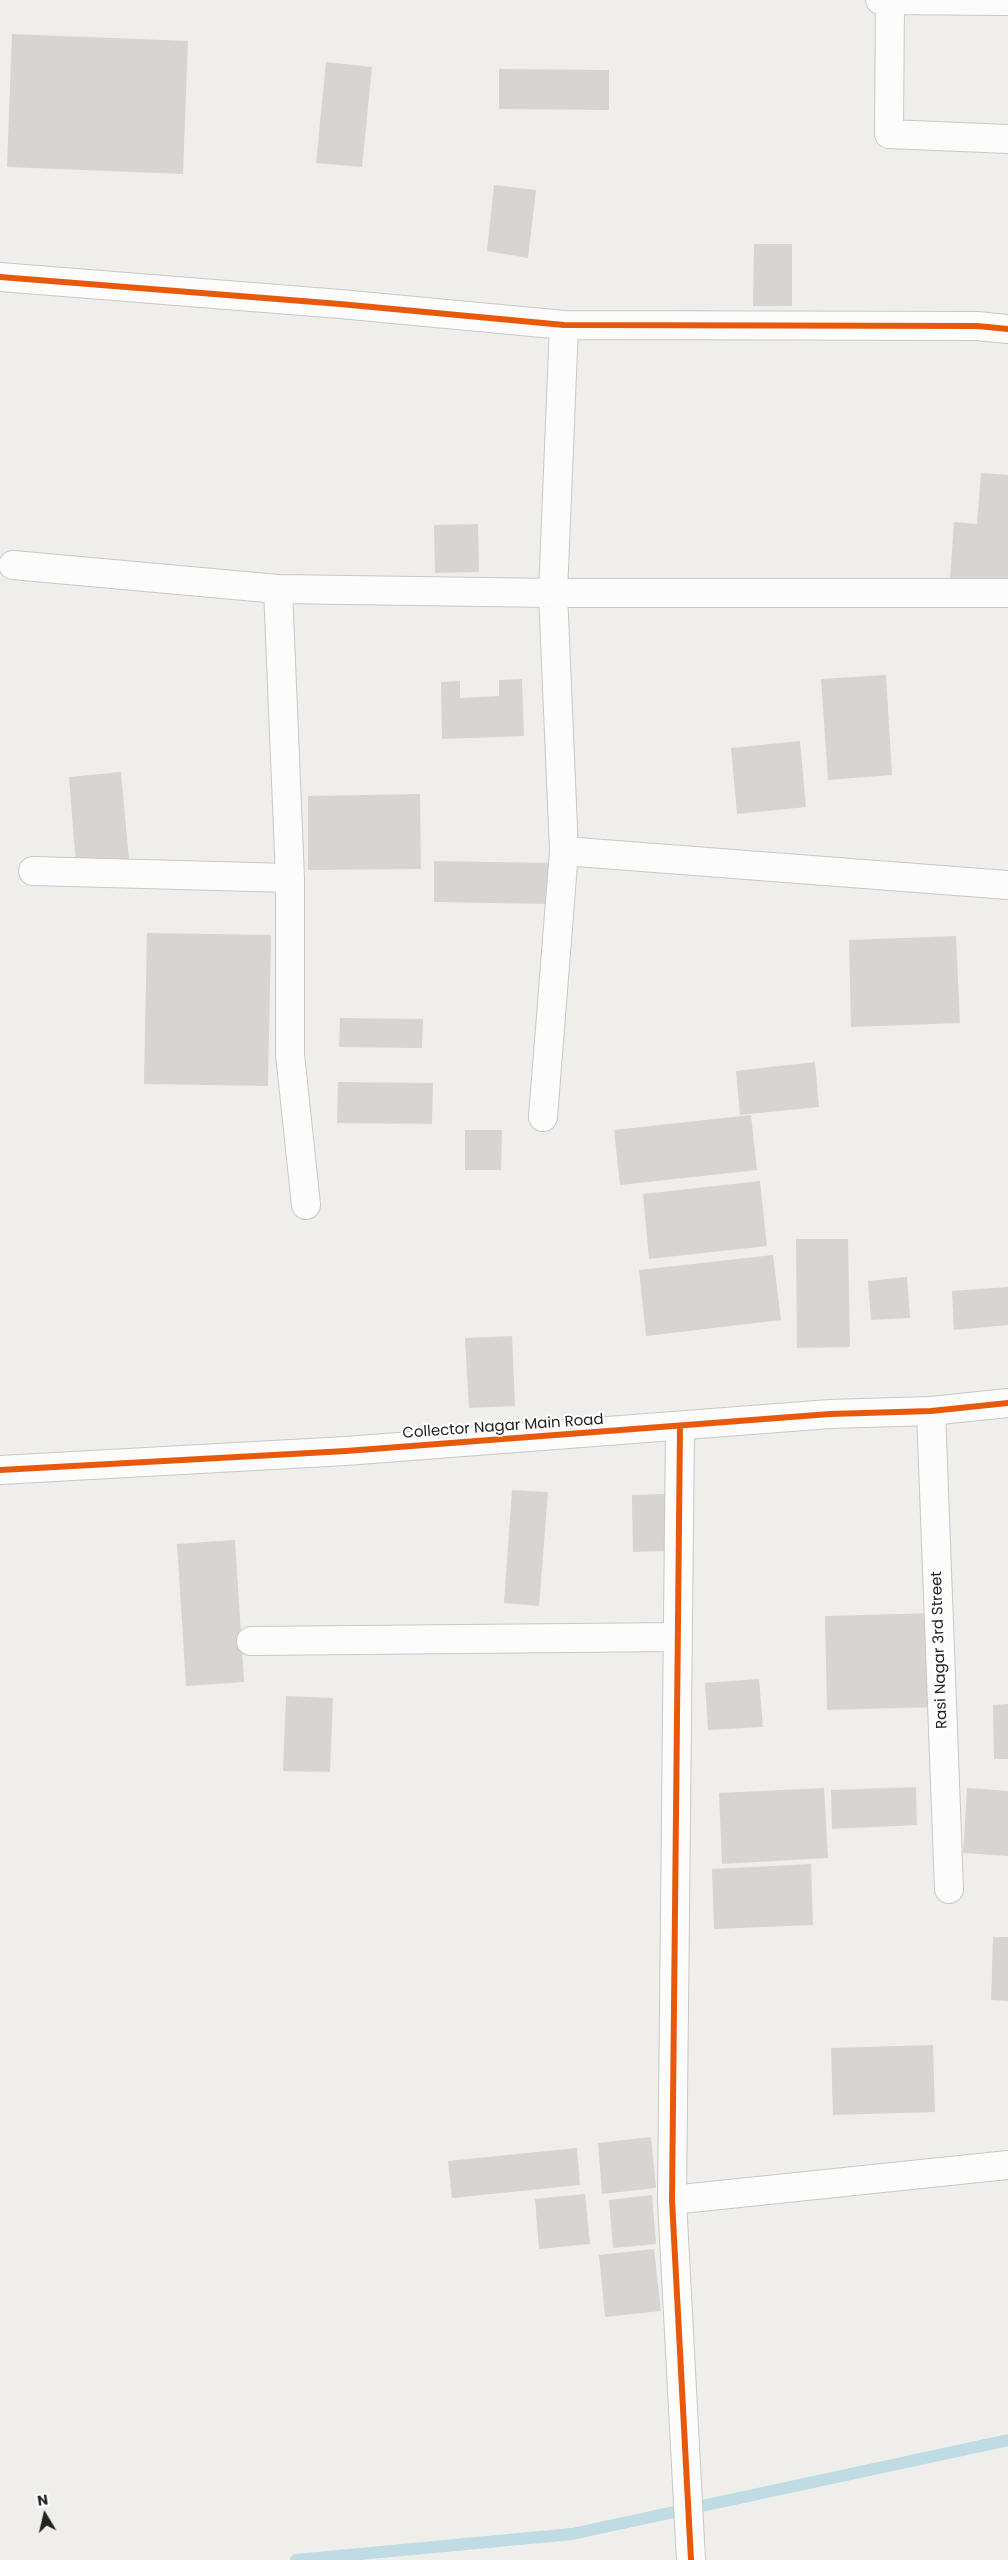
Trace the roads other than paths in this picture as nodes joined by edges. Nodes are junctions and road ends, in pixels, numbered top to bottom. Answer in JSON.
{"nodes":[{"id":1,"x":887,"y":0,"type":"edge"},
{"id":2,"x":1008,"y":1,"type":"edge"},
{"id":3,"x":1008,"y":139,"type":"edge"},
{"id":4,"x":0,"y":277,"type":"edge"},
{"id":5,"x":564,"y":325,"type":"junction"},
{"id":6,"x":1008,"y":329,"type":"edge"},
{"id":7,"x":13,"y":565,"type":"dead end"},
{"id":8,"x":278,"y":589,"type":"junction"},
{"id":9,"x":553,"y":593,"type":"junction"},
{"id":10,"x":1008,"y":593,"type":"edge"},
{"id":11,"x":564,"y":851,"type":"junction"},
{"id":12,"x":34,"y":871,"type":"dead end"},
{"id":13,"x":290,"y":878,"type":"junction"},
{"id":14,"x":1008,"y":885,"type":"edge"},
{"id":15,"x":543,"y":1117,"type":"dead end"},
{"id":16,"x":306,"y":1205,"type":"dead end"},
{"id":17,"x":1008,"y":1403,"type":"edge"},
{"id":18,"x":931,"y":1410,"type":"junction"},
{"id":19,"x":680,"y":1427,"type":"junction"},
{"id":20,"x":0,"y":1470,"type":"edge"},
{"id":21,"x":678,"y":1637,"type":"junction"},
{"id":22,"x":251,"y":1641,"type":"dead end"},
{"id":23,"x":949,"y":1889,"type":"dead end"},
{"id":24,"x":1008,"y":2165,"type":"edge"},
{"id":25,"x":672,"y":2200,"type":"junction"},
{"id":26,"x":691,"y":2560,"type":"edge"}],
"edges":[{"from":1,"to":2,"type":"street"},
{"from":1,"to":3,"type":"street"},
{"from":4,"to":5,"type":"street"},
{"from":5,"to":6,"type":"street"},
{"from":5,"to":9,"type":"street"},
{"from":7,"to":8,"type":"street"},
{"from":8,"to":9,"type":"street"},
{"from":8,"to":13,"type":"street"},
{"from":9,"to":10,"type":"street"},
{"from":9,"to":11,"type":"street"},
{"from":11,"to":14,"type":"street"},
{"from":11,"to":15,"type":"street"},
{"from":12,"to":13,"type":"street"},
{"from":13,"to":16,"type":"street"},
{"from":17,"to":18,"type":"street","name":"Collector Nagar Main Road"},
{"from":18,"to":19,"type":"street","name":"Collector Nagar Main Road"},
{"from":18,"to":23,"type":"street","name":"Rasi Nagar 3rd Street"},
{"from":19,"to":20,"type":"street","name":"Collector Nagar Main Road"},
{"from":19,"to":21,"type":"street"},
{"from":21,"to":22,"type":"street"},
{"from":21,"to":25,"type":"street"},
{"from":24,"to":25,"type":"street"},
{"from":25,"to":26,"type":"street"}]}
